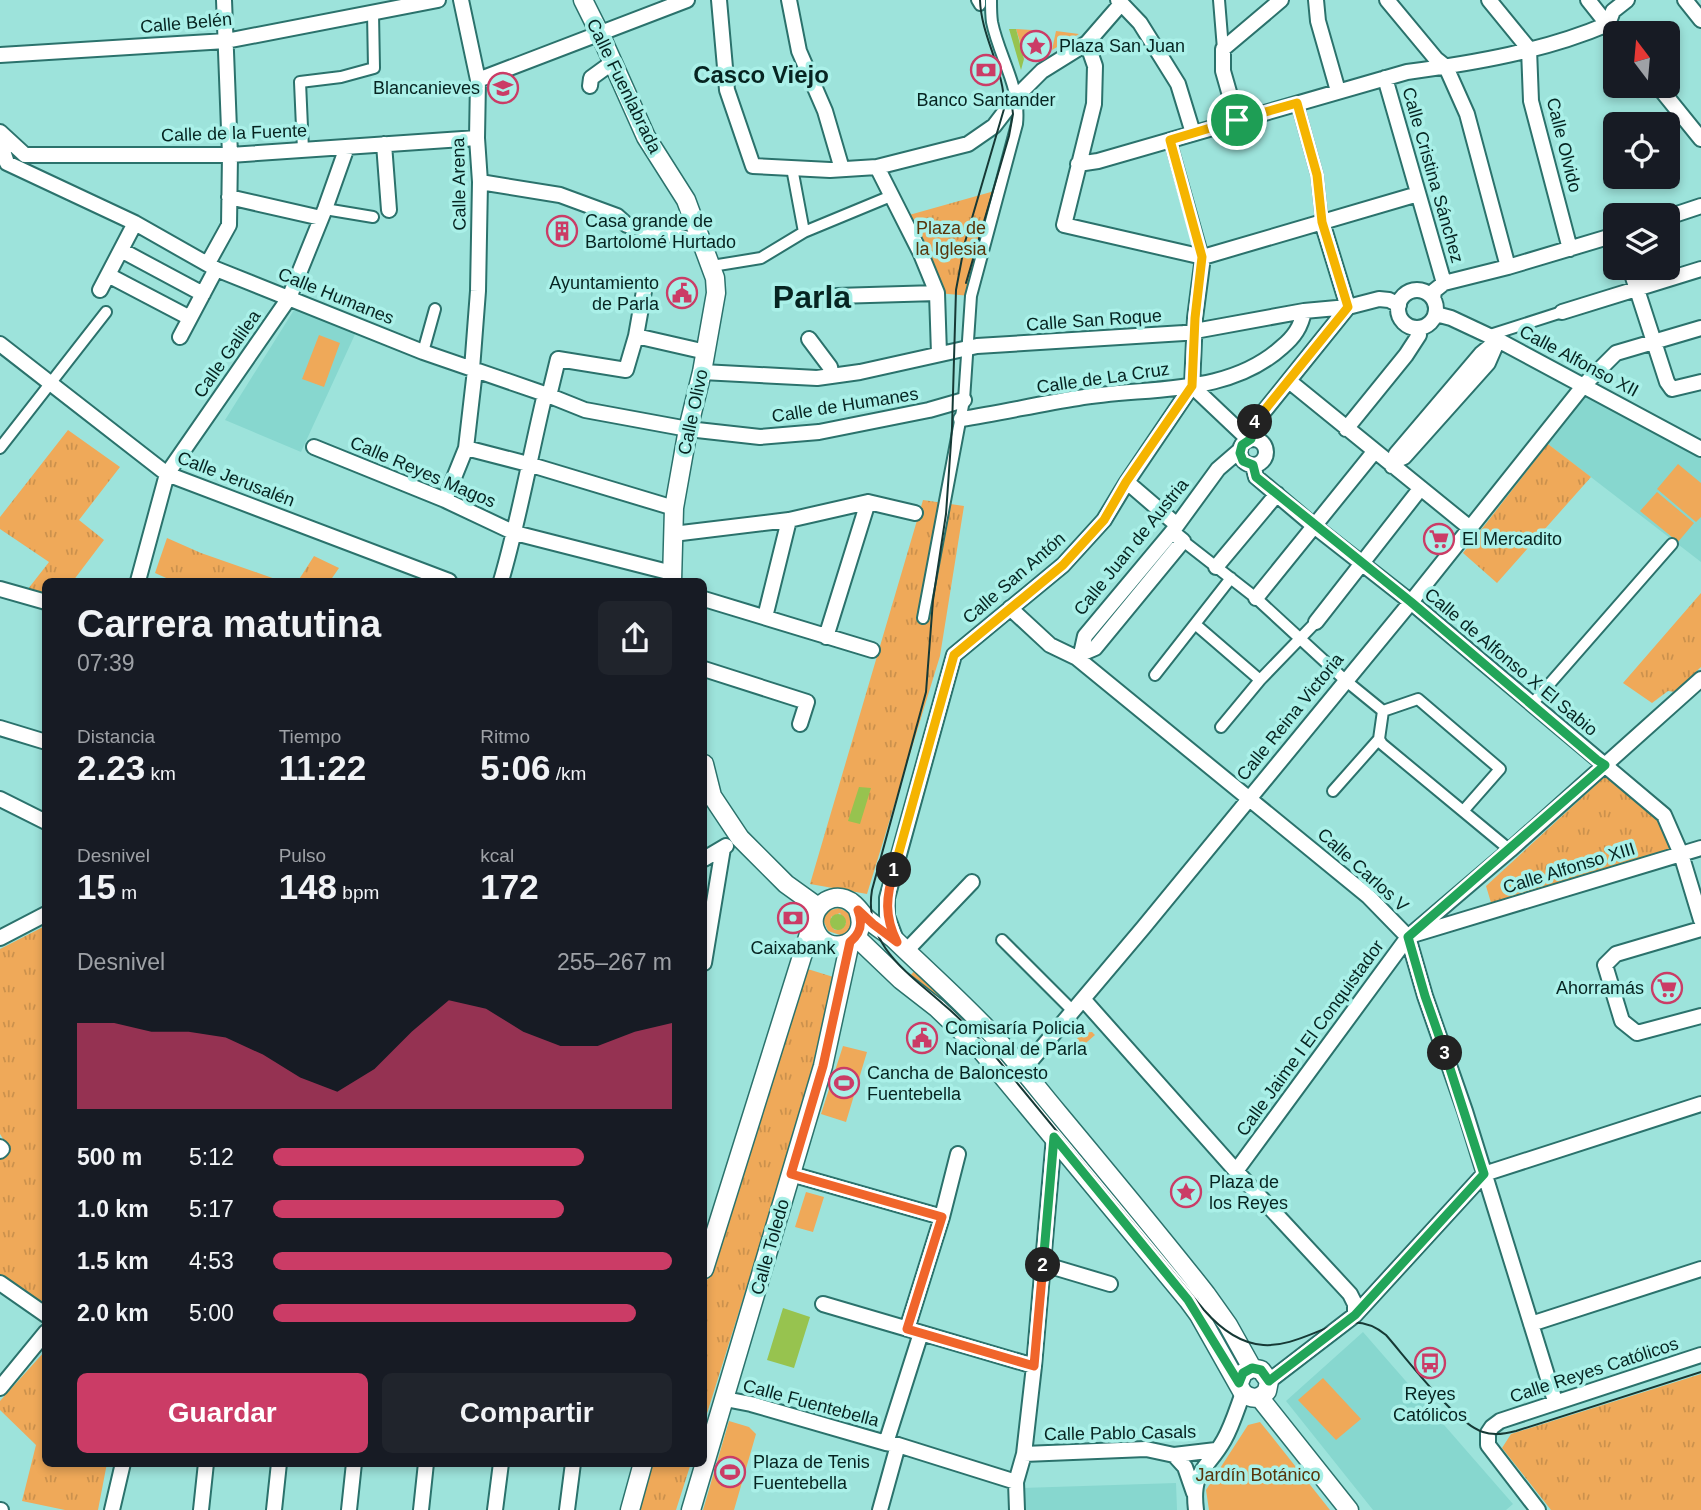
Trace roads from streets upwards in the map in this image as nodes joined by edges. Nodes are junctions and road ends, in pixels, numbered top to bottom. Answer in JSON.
{"nodes":[{"id":1,"x":224,"y":0,"type":"edge"},
{"id":2,"x":438,"y":0,"type":"edge"},
{"id":3,"x":461,"y":0,"type":"edge"},
{"id":4,"x":583,"y":0,"type":"edge"},
{"id":5,"x":687,"y":0,"type":"edge"},
{"id":6,"x":719,"y":0,"type":"edge"},
{"id":7,"x":789,"y":0,"type":"edge"},
{"id":8,"x":1220,"y":0,"type":"edge"},
{"id":9,"x":1281,"y":0,"type":"edge"},
{"id":10,"x":1317,"y":0,"type":"edge"},
{"id":11,"x":1387,"y":0,"type":"edge"},
{"id":12,"x":1489,"y":0,"type":"edge"},
{"id":13,"x":1588,"y":0,"type":"edge"},
{"id":14,"x":1627,"y":0,"type":"edge"},
{"id":15,"x":1685,"y":0,"type":"edge"},
{"id":16,"x":984,"y":2,"type":"edge"},
{"id":17,"x":1119,"y":2,"type":"edge"},
{"id":18,"x":373,"y":13,"type":"junction"},
{"id":19,"x":1701,"y":20,"type":"edge"},
{"id":20,"x":1605,"y":21,"type":"edge"},
{"id":21,"x":1612,"y":21,"type":"edge"},
{"id":22,"x":1603,"y":31,"type":"edge"},
{"id":23,"x":600,"y":34,"type":"junction"},
{"id":24,"x":226,"y":41,"type":"junction"},
{"id":25,"x":1087,"y":43,"type":"junction"},
{"id":26,"x":1223,"y":49,"type":"junction"},
{"id":27,"x":1529,"y":49,"type":"junction"},
{"id":28,"x":0,"y":55,"type":"edge"},
{"id":29,"x":612,"y":62,"type":"junction"},
{"id":30,"x":1446,"y":66,"type":"junction"},
{"id":31,"x":1385,"y":78,"type":"junction"},
{"id":32,"x":478,"y":80,"type":"junction"},
{"id":33,"x":590,"y":86,"type":"dead end"},
{"id":34,"x":1338,"y":91,"type":"junction"},
{"id":35,"x":1017,"y":96,"type":"junction"},
{"id":36,"x":1668,"y":98,"type":"edge"},
{"id":37,"x":1299,"y":102,"type":"junction"},
{"id":38,"x":1237,"y":120,"type":"junction"},
{"id":39,"x":0,"y":132,"type":"edge"},
{"id":40,"x":1193,"y":133,"type":"junction"},
{"id":41,"x":477,"y":138,"type":"junction"},
{"id":42,"x":1701,"y":139,"type":"edge"},
{"id":43,"x":1170,"y":140,"type":"junction"},
{"id":44,"x":0,"y":142,"type":"edge"},
{"id":45,"x":384,"y":144,"type":"junction"},
{"id":46,"x":347,"y":147,"type":"junction"},
{"id":47,"x":303,"y":150,"type":"junction"},
{"id":48,"x":230,"y":155,"type":"junction"},
{"id":49,"x":1078,"y":164,"type":"junction"},
{"id":50,"x":877,"y":167,"type":"junction"},
{"id":51,"x":792,"y":168,"type":"junction"},
{"id":52,"x":842,"y":169,"type":"junction"},
{"id":53,"x":480,"y":182,"type":"junction"},
{"id":54,"x":1418,"y":194,"type":"junction"},
{"id":55,"x":891,"y":196,"type":"junction"},
{"id":56,"x":229,"y":197,"type":"junction"},
{"id":57,"x":1701,"y":206,"type":"edge"},
{"id":58,"x":389,"y":210,"type":"dead end"},
{"id":59,"x":323,"y":213,"type":"junction"},
{"id":60,"x":1680,"y":213,"type":"edge"},
{"id":61,"x":373,"y":217,"type":"dead end"},
{"id":62,"x":1322,"y":222,"type":"junction"},
{"id":63,"x":135,"y":223,"type":"junction"},
{"id":64,"x":804,"y":232,"type":"junction"},
{"id":65,"x":1603,"y":238,"type":"edge"},
{"id":66,"x":703,"y":246,"type":"junction"},
{"id":67,"x":1570,"y":249,"type":"junction"},
{"id":68,"x":121,"y":250,"type":"junction"},
{"id":69,"x":1202,"y":257,"type":"junction"},
{"id":70,"x":212,"y":266,"type":"junction"},
{"id":71,"x":712,"y":266,"type":"junction"},
{"id":72,"x":1507,"y":267,"type":"junction"},
{"id":73,"x":1701,"y":269,"type":"edge"},
{"id":74,"x":108,"y":275,"type":"junction"},
{"id":75,"x":1633,"y":280,"type":"edge"},
{"id":76,"x":1444,"y":283,"type":"junction"},
{"id":77,"x":1636,"y":289,"type":"junction"},
{"id":78,"x":100,"y":290,"type":"dead end"},
{"id":79,"x":644,"y":291,"type":"dead end"},
{"id":80,"x":937,"y":293,"type":"junction"},
{"id":81,"x":203,"y":294,"type":"junction"},
{"id":82,"x":836,"y":296,"type":"dead end"},
{"id":83,"x":289,"y":299,"type":"junction"},
{"id":84,"x":1433,"y":299,"type":"junction"},
{"id":85,"x":1399,"y":305,"type":"junction"},
{"id":86,"x":1348,"y":307,"type":"junction"},
{"id":87,"x":436,"y":309,"type":"dead end"},
{"id":88,"x":1304,"y":311,"type":"junction"},
{"id":89,"x":106,"y":312,"type":"dead end"},
{"id":90,"x":1562,"y":312,"type":"joint"},
{"id":91,"x":1436,"y":314,"type":"junction"},
{"id":92,"x":190,"y":318,"type":"junction"},
{"id":93,"x":1701,"y":327,"type":"edge"},
{"id":94,"x":1418,"y":328,"type":"junction"},
{"id":95,"x":1195,"y":331,"type":"junction"},
{"id":96,"x":636,"y":336,"type":"junction"},
{"id":97,"x":180,"y":337,"type":"dead end"},
{"id":98,"x":1492,"y":338,"type":"junction"},
{"id":99,"x":809,"y":339,"type":"dead end"},
{"id":100,"x":1654,"y":342,"type":"junction"},
{"id":101,"x":0,"y":345,"type":"edge"},
{"id":102,"x":953,"y":351,"type":"junction"},
{"id":103,"x":423,"y":352,"type":"junction"},
{"id":104,"x":706,"y":352,"type":"junction"},
{"id":105,"x":474,"y":370,"type":"junction"},
{"id":106,"x":702,"y":372,"type":"junction"},
{"id":107,"x":832,"y":376,"type":"junction"},
{"id":108,"x":1289,"y":381,"type":"junction"},
{"id":109,"x":1701,"y":382,"type":"edge"},
{"id":110,"x":50,"y":383,"type":"junction"},
{"id":111,"x":1584,"y":385,"type":"junction"},
{"id":112,"x":1192,"y":386,"type":"junction"},
{"id":113,"x":547,"y":395,"type":"junction"},
{"id":114,"x":964,"y":400,"type":"junction"},
{"id":115,"x":961,"y":419,"type":"junction"},
{"id":116,"x":688,"y":429,"type":"junction"},
{"id":117,"x":1346,"y":429,"type":"junction"},
{"id":118,"x":1247,"y":443,"type":"junction"},
{"id":119,"x":314,"y":447,"type":"dead end"},
{"id":120,"x":0,"y":448,"type":"edge"},
{"id":121,"x":466,"y":448,"type":"junction"},
{"id":122,"x":1701,"y":449,"type":"edge"},
{"id":123,"x":1374,"y":452,"type":"junction"},
{"id":124,"x":1394,"y":463,"type":"junction"},
{"id":125,"x":528,"y":464,"type":"junction"},
{"id":126,"x":1253,"y":465,"type":"junction"},
{"id":127,"x":167,"y":474,"type":"junction"},
{"id":128,"x":1126,"y":482,"type":"junction"},
{"id":129,"x":1420,"y":489,"type":"junction"},
{"id":130,"x":1278,"y":494,"type":"junction"},
{"id":131,"x":445,"y":500,"type":"junction"},
{"id":132,"x":868,"y":502,"type":"junction"},
{"id":133,"x":674,"y":508,"type":"junction"},
{"id":134,"x":915,"y":513,"type":"dead end"},
{"id":135,"x":789,"y":520,"type":"junction"},
{"id":136,"x":1314,"y":526,"type":"junction"},
{"id":137,"x":1470,"y":528,"type":"junction"},
{"id":138,"x":515,"y":533,"type":"junction"},
{"id":139,"x":1177,"y":533,"type":"junction"},
{"id":140,"x":673,"y":534,"type":"junction"},
{"id":141,"x":1672,"y":544,"type":"dead end"},
{"id":142,"x":1362,"y":564,"type":"junction"},
{"id":143,"x":1216,"y":567,"type":"junction"},
{"id":144,"x":672,"y":577,"type":"edge"},
{"id":145,"x":139,"y":578,"type":"edge"},
{"id":146,"x":441,"y":578,"type":"edge"},
{"id":147,"x":501,"y":578,"type":"edge"},
{"id":148,"x":1231,"y":578,"type":"junction"},
{"id":149,"x":0,"y":589,"type":"edge"},
{"id":150,"x":1256,"y":598,"type":"junction"},
{"id":151,"x":707,"y":600,"type":"edge"},
{"id":152,"x":42,"y":601,"type":"edge"},
{"id":153,"x":1411,"y":602,"type":"junction"},
{"id":154,"x":1010,"y":608,"type":"junction"},
{"id":155,"x":765,"y":617,"type":"junction"},
{"id":156,"x":923,"y":618,"type":"dead end"},
{"id":157,"x":1316,"y":622,"type":"joint"},
{"id":158,"x":1195,"y":624,"type":"junction"},
{"id":159,"x":826,"y":636,"type":"junction"},
{"id":160,"x":1299,"y":638,"type":"junction"},
{"id":161,"x":872,"y":650,"type":"dead end"},
{"id":162,"x":1079,"y":656,"type":"junction"},
{"id":163,"x":707,"y":669,"type":"edge"},
{"id":164,"x":1155,"y":676,"type":"dead end"},
{"id":165,"x":1701,"y":679,"type":"edge"},
{"id":166,"x":1261,"y":680,"type":"junction"},
{"id":167,"x":1345,"y":680,"type":"junction"},
{"id":168,"x":1532,"y":704,"type":"junction"},
{"id":169,"x":1383,"y":712,"type":"junction"},
{"id":170,"x":800,"y":724,"type":"dead end"},
{"id":171,"x":1221,"y":727,"type":"dead end"},
{"id":172,"x":0,"y":728,"type":"edge"},
{"id":173,"x":1379,"y":739,"type":"junction"},
{"id":174,"x":42,"y":741,"type":"edge"},
{"id":175,"x":1605,"y":765,"type":"junction"},
{"id":176,"x":1333,"y":791,"type":"dead end"},
{"id":177,"x":708,"y":795,"type":"edge"},
{"id":178,"x":1249,"y":798,"type":"junction"},
{"id":179,"x":0,"y":799,"type":"edge"},
{"id":180,"x":1464,"y":810,"type":"junction"},
{"id":181,"x":42,"y":820,"type":"edge"},
{"id":182,"x":740,"y":838,"type":"junction"},
{"id":183,"x":723,"y":848,"type":"junction"},
{"id":184,"x":1701,"y":848,"type":"edge"},
{"id":185,"x":1510,"y":850,"type":"junction"},
{"id":186,"x":1681,"y":854,"type":"junction"},
{"id":187,"x":707,"y":857,"type":"edge"},
{"id":188,"x":972,"y":882,"type":"dead end"},
{"id":189,"x":858,"y":910,"type":"junction"},
{"id":190,"x":817,"y":911,"type":"junction"},
{"id":191,"x":42,"y":916,"type":"edge"},
{"id":192,"x":1701,"y":920,"type":"edge"},
{"id":193,"x":0,"y":923,"type":"edge"},
{"id":194,"x":1701,"y":929,"type":"edge"},
{"id":195,"x":14,"y":930,"type":"junction"},
{"id":196,"x":0,"y":937,"type":"edge"},
{"id":197,"x":1408,"y":937,"type":"junction"},
{"id":198,"x":853,"y":940,"type":"junction"},
{"id":199,"x":1002,"y":940,"type":"dead end"},
{"id":200,"x":707,"y":945,"type":"edge"},
{"id":201,"x":901,"y":946,"type":"junction"},
{"id":202,"x":1083,"y":999,"type":"junction"},
{"id":203,"x":1073,"y":1011,"type":"junction"},
{"id":204,"x":1701,"y":1016,"type":"edge"},
{"id":205,"x":1023,"y":1070,"type":"junction"},
{"id":206,"x":1701,"y":1104,"type":"edge"},
{"id":207,"x":1054,"y":1137,"type":"junction"},
{"id":208,"x":958,"y":1153,"type":"dead end"},
{"id":209,"x":1236,"y":1171,"type":"junction"},
{"id":210,"x":791,"y":1174,"type":"junction"},
{"id":211,"x":1484,"y":1174,"type":"junction"},
{"id":212,"x":942,"y":1217,"type":"junction"},
{"id":213,"x":708,"y":1240,"type":"edge"},
{"id":214,"x":1043,"y":1264,"type":"junction"},
{"id":215,"x":1701,"y":1269,"type":"edge"},
{"id":216,"x":0,"y":1283,"type":"edge"},
{"id":217,"x":1110,"y":1284,"type":"dead end"},
{"id":218,"x":823,"y":1304,"type":"dead end"},
{"id":219,"x":42,"y":1312,"type":"edge"},
{"id":220,"x":1355,"y":1315,"type":"junction"},
{"id":221,"x":1531,"y":1324,"type":"junction"},
{"id":222,"x":913,"y":1331,"type":"junction"},
{"id":223,"x":42,"y":1337,"type":"edge"},
{"id":224,"x":1701,"y":1356,"type":"edge"},
{"id":225,"x":1034,"y":1366,"type":"junction"},
{"id":226,"x":1252,"y":1368,"type":"junction"},
{"id":227,"x":1269,"y":1381,"type":"junction"},
{"id":228,"x":0,"y":1388,"type":"edge"},
{"id":229,"x":1247,"y":1391,"type":"junction"},
{"id":230,"x":725,"y":1399,"type":"junction"},
{"id":231,"x":1555,"y":1401,"type":"junction"},
{"id":232,"x":892,"y":1444,"type":"junction"},
{"id":233,"x":1216,"y":1450,"type":"junction"},
{"id":234,"x":1024,"y":1454,"type":"junction"},
{"id":235,"x":1174,"y":1455,"type":"junction"},
{"id":236,"x":707,"y":1458,"type":"edge"},
{"id":237,"x":122,"y":1467,"type":"edge"},
{"id":238,"x":206,"y":1467,"type":"edge"},
{"id":239,"x":279,"y":1467,"type":"edge"},
{"id":240,"x":354,"y":1467,"type":"edge"},
{"id":241,"x":426,"y":1467,"type":"edge"},
{"id":242,"x":500,"y":1467,"type":"edge"},
{"id":243,"x":572,"y":1467,"type":"edge"},
{"id":244,"x":642,"y":1467,"type":"edge"},
{"id":245,"x":704,"y":1467,"type":"edge"},
{"id":246,"x":1016,"y":1482,"type":"junction"},
{"id":247,"x":1194,"y":1493,"type":"junction"},
{"id":248,"x":112,"y":1510,"type":"edge"},
{"id":249,"x":201,"y":1510,"type":"edge"},
{"id":250,"x":274,"y":1510,"type":"edge"},
{"id":251,"x":349,"y":1510,"type":"edge"},
{"id":252,"x":421,"y":1510,"type":"edge"},
{"id":253,"x":495,"y":1510,"type":"edge"},
{"id":254,"x":567,"y":1510,"type":"edge"},
{"id":255,"x":630,"y":1510,"type":"edge"},
{"id":256,"x":691,"y":1510,"type":"edge"},
{"id":257,"x":880,"y":1510,"type":"edge"},
{"id":258,"x":1017,"y":1510,"type":"edge"},
{"id":259,"x":1196,"y":1510,"type":"edge"},
{"id":260,"x":1349,"y":1510,"type":"edge"},
{"id":261,"x":1538,"y":1510,"type":"edge"}],
"edges":[{"from":1,"to":24,"type":"street"},
{"from":2,"to":18,"type":"street","name":"Calle Belén"},
{"from":3,"to":32,"type":"street","name":"Calle Arena"},
{"from":4,"to":23,"type":"street","name":"Calle Fuenlabrada"},
{"from":5,"to":23,"type":"street"},
{"from":6,"to":51,"type":"street"},
{"from":7,"to":52,"type":"street"},
{"from":8,"to":26,"type":"street"},
{"from":9,"to":26,"type":"street"},
{"from":10,"to":34,"type":"street"},
{"from":11,"to":30,"type":"street"},
{"from":12,"to":27,"type":"street"},
{"from":13,"to":20,"type":"street"},
{"from":14,"to":21,"type":"street"},
{"from":15,"to":19,"type":"street"},
{"from":16,"to":35,"type":"street"},
{"from":17,"to":25,"type":"street"},
{"from":17,"to":40,"type":"street"},
{"from":18,"to":24,"type":"street","name":"Calle Belén"},
{"from":18,"to":47,"type":"street"},
{"from":22,"to":27,"type":"street"},
{"from":23,"to":29,"type":"street","name":"Calle Fuenlabrada"},
{"from":23,"to":32,"type":"street"},
{"from":24,"to":28,"type":"street","name":"Calle Belén"},
{"from":24,"to":48,"type":"street"},
{"from":25,"to":35,"type":"street"},
{"from":25,"to":49,"type":"street"},
{"from":26,"to":38,"type":"street"},
{"from":27,"to":30,"type":"street"},
{"from":27,"to":67,"type":"street","name":"Calle Olvido"},
{"from":29,"to":33,"type":"street"},
{"from":29,"to":66,"type":"street","name":"Calle Fuenlabrada"},
{"from":30,"to":31,"type":"street"},
{"from":30,"to":72,"type":"street"},
{"from":31,"to":34,"type":"street"},
{"from":31,"to":54,"type":"street","name":"Calle Cristina Sánchez"},
{"from":32,"to":41,"type":"street","name":"Calle Arena"},
{"from":34,"to":37,"type":"street"},
{"from":35,"to":50,"type":"street"},
{"from":35,"to":102,"type":"street"},
{"from":36,"to":42,"type":"street"},
{"from":37,"to":38,"type":"street"},
{"from":37,"to":62,"type":"street"},
{"from":38,"to":40,"type":"street"},
{"from":39,"to":48,"type":"street","name":"Calle de la Fuente"},
{"from":40,"to":43,"type":"street"},
{"from":41,"to":45,"type":"street","name":"Calle de la Fuente"},
{"from":41,"to":53,"type":"street","name":"Calle Arena"},
{"from":43,"to":49,"type":"street"},
{"from":43,"to":69,"type":"street"},
{"from":44,"to":63,"type":"street","name":"Calle Humanes"},
{"from":45,"to":46,"type":"street","name":"Calle de la Fuente"},
{"from":45,"to":58,"type":"street"},
{"from":46,"to":47,"type":"street","name":"Calle de la Fuente"},
{"from":46,"to":59,"type":"street","name":"Calle Galilea"},
{"from":47,"to":48,"type":"street","name":"Calle de la Fuente"},
{"from":48,"to":56,"type":"street"},
{"from":49,"to":69,"type":"street"},
{"from":50,"to":52,"type":"street"},
{"from":50,"to":55,"type":"street"},
{"from":51,"to":52,"type":"street"},
{"from":51,"to":64,"type":"street"},
{"from":53,"to":66,"type":"street"},
{"from":53,"to":105,"type":"street","name":"Calle Arena"},
{"from":54,"to":62,"type":"street"},
{"from":54,"to":76,"type":"street","name":"Calle Cristina Sánchez"},
{"from":55,"to":64,"type":"street"},
{"from":55,"to":80,"type":"street"},
{"from":56,"to":59,"type":"street"},
{"from":56,"to":70,"type":"street"},
{"from":57,"to":60,"type":"street"},
{"from":59,"to":61,"type":"street"},
{"from":59,"to":83,"type":"street","name":"Calle Galilea"},
{"from":62,"to":69,"type":"street"},
{"from":62,"to":86,"type":"street"},
{"from":63,"to":68,"type":"street"},
{"from":63,"to":70,"type":"street","name":"Calle Humanes"},
{"from":64,"to":71,"type":"street"},
{"from":65,"to":67,"type":"street"},
{"from":66,"to":71,"type":"street","name":"Calle Olivo"},
{"from":67,"to":72,"type":"street"},
{"from":68,"to":74,"type":"street"},
{"from":68,"to":81,"type":"street"},
{"from":69,"to":95,"type":"street"},
{"from":70,"to":81,"type":"street"},
{"from":70,"to":83,"type":"street","name":"Calle Humanes"},
{"from":71,"to":104,"type":"street","name":"Calle Olivo"},
{"from":72,"to":76,"type":"street"},
{"from":73,"to":77,"type":"street"},
{"from":74,"to":78,"type":"street"},
{"from":74,"to":92,"type":"street"},
{"from":75,"to":77,"type":"street"},
{"from":76,"to":84,"type":"street"},
{"from":77,"to":90,"type":"street"},
{"from":77,"to":100,"type":"street"},
{"from":79,"to":96,"type":"street"},
{"from":80,"to":82,"type":"street"},
{"from":80,"to":102,"type":"street"},
{"from":81,"to":92,"type":"street"},
{"from":83,"to":103,"type":"street","name":"Calle Humanes"},
{"from":83,"to":127,"type":"street","name":"Calle Galilea"},
{"from":84,"to":85,"type":"street"},
{"from":84,"to":91,"type":"street"},
{"from":85,"to":86,"type":"street","name":"Calle San Roque"},
{"from":85,"to":94,"type":"street"},
{"from":86,"to":88,"type":"street","name":"Calle San Roque"},
{"from":86,"to":108,"type":"street"},
{"from":87,"to":103,"type":"street"},
{"from":88,"to":95,"type":"street","name":"Calle San Roque"},
{"from":88,"to":112,"type":"street","name":"Calle de La Cruz"},
{"from":89,"to":110,"type":"street"},
{"from":90,"to":98,"type":"street"},
{"from":91,"to":94,"type":"street"},
{"from":91,"to":98,"type":"street","name":"Calle Alfonso XII"},
{"from":92,"to":97,"type":"street"},
{"from":93,"to":100,"type":"street","name":"Calle Reina Victoria"},
{"from":94,"to":117,"type":"street"},
{"from":95,"to":102,"type":"street","name":"Calle San Roque"},
{"from":95,"to":112,"type":"street"},
{"from":96,"to":104,"type":"street"},
{"from":96,"to":113,"type":"street"},
{"from":98,"to":111,"type":"street","name":"Calle Alfonso XII"},
{"from":98,"to":124,"type":"street"},
{"from":99,"to":107,"type":"street"},
{"from":100,"to":109,"type":"street"},
{"from":100,"to":111,"type":"street","name":"Calle Reina Victoria"},
{"from":101,"to":110,"type":"street","name":"Calle Jerusalén"},
{"from":102,"to":107,"type":"street","name":"Calle San Roque"},
{"from":102,"to":114,"type":"street"},
{"from":103,"to":105,"type":"street","name":"Calle Humanes"},
{"from":104,"to":106,"type":"street","name":"Calle Olivo"},
{"from":105,"to":113,"type":"street","name":"Calle Humanes"},
{"from":105,"to":121,"type":"street","name":"Calle Arena"},
{"from":106,"to":107,"type":"street","name":"Calle San Roque"},
{"from":106,"to":116,"type":"street","name":"Calle Olivo"},
{"from":108,"to":117,"type":"street"},
{"from":108,"to":118,"type":"street"},
{"from":110,"to":120,"type":"street"},
{"from":110,"to":127,"type":"street","name":"Calle Jerusalén"},
{"from":111,"to":122,"type":"street","name":"Calle Alfonso XII"},
{"from":111,"to":137,"type":"street","name":"Calle Reina Victoria"},
{"from":112,"to":115,"type":"street","name":"Calle de La Cruz"},
{"from":112,"to":118,"type":"street"},
{"from":112,"to":128,"type":"street","name":"Calle San Antón"},
{"from":113,"to":116,"type":"street","name":"Calle Humanes"},
{"from":113,"to":125,"type":"street"},
{"from":114,"to":115,"type":"street"},
{"from":114,"to":116,"type":"street","name":"Calle de Humanes"},
{"from":115,"to":156,"type":"street"},
{"from":116,"to":133,"type":"street","name":"Calle Olivo"},
{"from":117,"to":123,"type":"street"},
{"from":118,"to":126,"type":"street"},
{"from":118,"to":126,"type":"street"},
{"from":118,"to":139,"type":"street","name":"Calle Juan de Austria"},
{"from":119,"to":131,"type":"street","name":"Calle Reyes Magos"},
{"from":121,"to":125,"type":"street"},
{"from":121,"to":131,"type":"street","name":"Calle Arena"},
{"from":123,"to":124,"type":"street"},
{"from":123,"to":136,"type":"street"},
{"from":124,"to":129,"type":"street"},
{"from":125,"to":133,"type":"street"},
{"from":125,"to":138,"type":"street"},
{"from":126,"to":130,"type":"street","name":"Calle de Alfonso X El Sabio"},
{"from":127,"to":145,"type":"street","name":"Calle Galilea"},
{"from":127,"to":146,"type":"street","name":"Calle Jerusalén"},
{"from":128,"to":139,"type":"street"},
{"from":128,"to":154,"type":"street","name":"Calle San Antón"},
{"from":129,"to":137,"type":"street"},
{"from":129,"to":142,"type":"street"},
{"from":130,"to":136,"type":"street","name":"Calle de Alfonso X El Sabio"},
{"from":130,"to":143,"type":"street"},
{"from":131,"to":138,"type":"street","name":"Calle Reyes Magos"},
{"from":132,"to":134,"type":"street"},
{"from":132,"to":135,"type":"street"},
{"from":132,"to":159,"type":"street"},
{"from":133,"to":140,"type":"street","name":"Calle Olivo"},
{"from":135,"to":140,"type":"street"},
{"from":135,"to":155,"type":"street"},
{"from":136,"to":142,"type":"street","name":"Calle de Alfonso X El Sabio"},
{"from":136,"to":150,"type":"street"},
{"from":137,"to":153,"type":"street","name":"Calle Reina Victoria"},
{"from":138,"to":144,"type":"street","name":"Calle Reyes Magos"},
{"from":138,"to":147,"type":"street"},
{"from":139,"to":143,"type":"street"},
{"from":139,"to":162,"type":"street","name":"Calle Juan de Austria"},
{"from":140,"to":144,"type":"street","name":"Calle Olivo"},
{"from":141,"to":168,"type":"street"},
{"from":142,"to":153,"type":"street","name":"Calle de Alfonso X El Sabio"},
{"from":142,"to":157,"type":"street"},
{"from":143,"to":148,"type":"street"},
{"from":148,"to":150,"type":"street"},
{"from":148,"to":158,"type":"street"},
{"from":149,"to":152,"type":"street"},
{"from":150,"to":160,"type":"street"},
{"from":151,"to":155,"type":"street"},
{"from":153,"to":167,"type":"street","name":"Calle Reina Victoria"},
{"from":153,"to":168,"type":"street","name":"Calle de Alfonso X El Sabio"},
{"from":154,"to":162,"type":"street","name":"Calle Carlos V"},
{"from":154,"to":201,"type":"street","name":"Calle San Antón"},
{"from":155,"to":159,"type":"street"},
{"from":157,"to":160,"type":"street"},
{"from":158,"to":164,"type":"street"},
{"from":158,"to":166,"type":"street"},
{"from":159,"to":161,"type":"street"},
{"from":160,"to":166,"type":"street"},
{"from":160,"to":167,"type":"street"},
{"from":162,"to":178,"type":"street","name":"Calle Carlos V"},
{"from":163,"to":170,"type":"street"},
{"from":165,"to":175,"type":"street","name":"Calle Jaime I El Conquistador"},
{"from":166,"to":171,"type":"street"},
{"from":167,"to":169,"type":"street"},
{"from":167,"to":178,"type":"street","name":"Calle Reina Victoria"},
{"from":168,"to":175,"type":"street","name":"Calle de Alfonso X El Sabio"},
{"from":169,"to":173,"type":"street"},
{"from":169,"to":180,"type":"street"},
{"from":172,"to":174,"type":"street"},
{"from":173,"to":176,"type":"street"},
{"from":173,"to":180,"type":"street"},
{"from":175,"to":185,"type":"street","name":"Calle Jaime I El Conquistador"},
{"from":175,"to":186,"type":"street","name":"Calle de Alfonso X El Sabio"},
{"from":177,"to":182,"type":"street"},
{"from":178,"to":197,"type":"street","name":"Calle Carlos V"},
{"from":178,"to":202,"type":"street","name":"Calle Reina Victoria"},
{"from":179,"to":181,"type":"street"},
{"from":180,"to":185,"type":"street"},
{"from":182,"to":183,"type":"street"},
{"from":182,"to":190,"type":"street"},
{"from":183,"to":187,"type":"street"},
{"from":183,"to":200,"type":"street"},
{"from":184,"to":186,"type":"street","name":"Calle Alfonso XIII"},
{"from":185,"to":197,"type":"street","name":"Calle Jaime I El Conquistador"},
{"from":186,"to":192,"type":"street","name":"Calle de Alfonso X El Sabio"},
{"from":186,"to":197,"type":"street","name":"Calle Alfonso XIII"},
{"from":188,"to":201,"type":"street"},
{"from":189,"to":190,"type":"street"},
{"from":189,"to":198,"type":"street"},
{"from":189,"to":201,"type":"street"},
{"from":190,"to":198,"type":"street"},
{"from":190,"to":213,"type":"street"},
{"from":191,"to":195,"type":"street"},
{"from":193,"to":195,"type":"street"},
{"from":194,"to":204,"type":"street"},
{"from":195,"to":196,"type":"street"},
{"from":197,"to":209,"type":"street","name":"Calle Jaime I El Conquistador"},
{"from":197,"to":211,"type":"street","name":"Calle Carlos V"},
{"from":198,"to":207,"type":"street"},
{"from":198,"to":210,"type":"street","name":"Calle Toledo"},
{"from":199,"to":203,"type":"street"},
{"from":201,"to":205,"type":"street"},
{"from":202,"to":203,"type":"street","name":"Calle Reina Victoria"},
{"from":202,"to":209,"type":"street"},
{"from":203,"to":205,"type":"street","name":"Calle Reina Victoria"},
{"from":205,"to":226,"type":"street"},
{"from":206,"to":211,"type":"street"},
{"from":207,"to":214,"type":"street"},
{"from":207,"to":229,"type":"street"},
{"from":208,"to":212,"type":"street","name":"Calle Fuentebella"},
{"from":209,"to":220,"type":"street"},
{"from":210,"to":212,"type":"street"},
{"from":210,"to":230,"type":"street","name":"Calle Toledo"},
{"from":211,"to":220,"type":"street"},
{"from":211,"to":221,"type":"street","name":"Calle Carlos V"},
{"from":212,"to":222,"type":"street","name":"Calle Fuentebella"},
{"from":214,"to":217,"type":"street"},
{"from":214,"to":225,"type":"street"},
{"from":215,"to":221,"type":"street"},
{"from":216,"to":219,"type":"street"},
{"from":218,"to":222,"type":"street"},
{"from":220,"to":227,"type":"street"},
{"from":221,"to":231,"type":"street","name":"Calle Carlos V"},
{"from":222,"to":225,"type":"street"},
{"from":222,"to":232,"type":"street","name":"Calle Fuentebella"},
{"from":223,"to":228,"type":"street"},
{"from":224,"to":231,"type":"street","name":"Calle Reyes Católicos"},
{"from":225,"to":234,"type":"street"},
{"from":226,"to":227,"type":"street"},
{"from":226,"to":229,"type":"street"},
{"from":227,"to":229,"type":"street"},
{"from":229,"to":233,"type":"street"},
{"from":229,"to":260,"type":"street"},
{"from":230,"to":232,"type":"street","name":"Calle Fuentebella"},
{"from":230,"to":236,"type":"street","name":"Calle Toledo"},
{"from":231,"to":261,"type":"street","name":"Calle Reyes Católicos"},
{"from":232,"to":246,"type":"street","name":"Calle Fuentebella"},
{"from":232,"to":257,"type":"street","name":"Calle Fuentebella"},
{"from":233,"to":235,"type":"street","name":"Calle Pablo Casals"},
{"from":233,"to":247,"type":"street"},
{"from":234,"to":235,"type":"street","name":"Calle Pablo Casals"},
{"from":234,"to":246,"type":"street"},
{"from":235,"to":247,"type":"street"},
{"from":237,"to":248,"type":"street"},
{"from":238,"to":249,"type":"street"},
{"from":239,"to":250,"type":"street"},
{"from":240,"to":251,"type":"street"},
{"from":241,"to":252,"type":"street"},
{"from":242,"to":253,"type":"street"},
{"from":243,"to":254,"type":"street"},
{"from":244,"to":255,"type":"street"},
{"from":245,"to":256,"type":"street","name":"Calle Toledo"},
{"from":246,"to":258,"type":"street"},
{"from":247,"to":259,"type":"street"}]}
